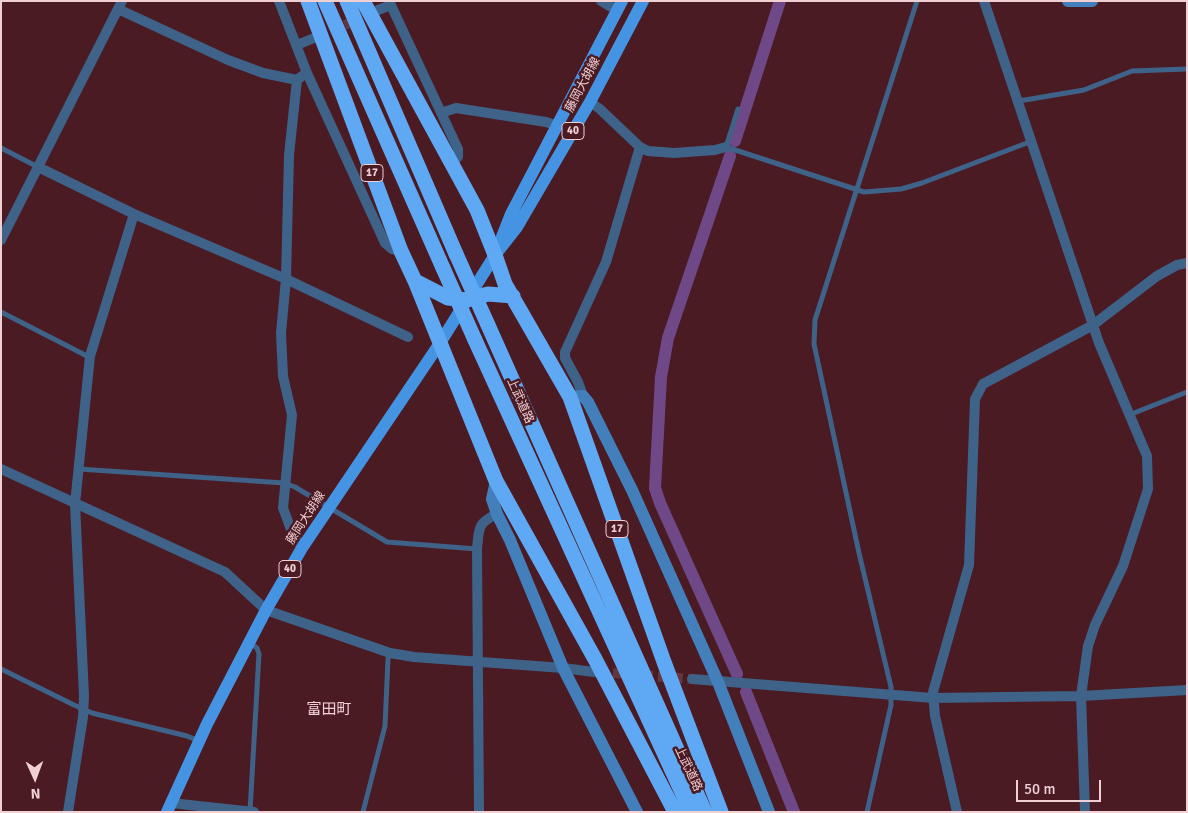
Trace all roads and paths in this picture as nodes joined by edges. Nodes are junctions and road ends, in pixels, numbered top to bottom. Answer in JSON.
{"nodes":[{"id":1,"x":279,"y":1,"type":"edge"},
{"id":2,"x":308,"y":1,"type":"edge"},
{"id":3,"x":325,"y":1,"type":"edge"},
{"id":4,"x":346,"y":1,"type":"edge"},
{"id":5,"x":362,"y":1,"type":"edge"},
{"id":6,"x":601,"y":1,"type":"edge"},
{"id":7,"x":643,"y":1,"type":"edge"},
{"id":8,"x":917,"y":1,"type":"edge"},
{"id":9,"x":984,"y":1,"type":"edge"},
{"id":10,"x":1068,"y":1,"type":"edge"},
{"id":11,"x":1092,"y":1,"type":"edge"},
{"id":12,"x":390,"y":3,"type":"edge"},
{"id":13,"x":120,"y":5,"type":"edge"},
{"id":14,"x":620,"y":6,"type":"edge"},
{"id":15,"x":378,"y":10,"type":"dead end"},
{"id":16,"x":314,"y":38,"type":"tunnel mouth"},
{"id":17,"x":297,"y":45,"type":"junction"},
{"id":18,"x":1187,"y":69,"type":"edge"},
{"id":19,"x":307,"y":73,"type":"junction"},
{"id":20,"x":297,"y":80,"type":"junction"},
{"id":21,"x":1018,"y":101,"type":"junction"},
{"id":22,"x":590,"y":102,"type":"junction"},
{"id":23,"x":738,"y":109,"type":"dead end"},
{"id":24,"x":441,"y":113,"type":"junction"},
{"id":25,"x":558,"y":126,"type":"junction"},
{"id":26,"x":1032,"y":140,"type":"junction"},
{"id":27,"x":640,"y":147,"type":"junction"},
{"id":28,"x":726,"y":147,"type":"junction"},
{"id":29,"x":1,"y":148,"type":"edge"},
{"id":30,"x":450,"y":164,"type":"junction"},
{"id":31,"x":38,"y":167,"type":"junction"},
{"id":32,"x":856,"y":189,"type":"junction"},
{"id":33,"x":134,"y":214,"type":"junction"},
{"id":34,"x":1,"y":240,"type":"edge"},
{"id":35,"x":401,"y":251,"type":"junction"},
{"id":36,"x":495,"y":255,"type":"junction"},
{"id":37,"x":1187,"y":263,"type":"edge"},
{"id":38,"x":286,"y":279,"type":"junction"},
{"id":39,"x":415,"y":281,"type":"junction"},
{"id":40,"x":513,"y":296,"type":"junction"},
{"id":41,"x":467,"y":300,"type":"junction"},
{"id":42,"x":1,"y":312,"type":"edge"},
{"id":43,"x":1094,"y":325,"type":"junction"},
{"id":44,"x":408,"y":337,"type":"dead end"},
{"id":45,"x":440,"y":343,"type":"junction"},
{"id":46,"x":90,"y":356,"type":"junction"},
{"id":47,"x":1187,"y":392,"type":"edge"},
{"id":48,"x":576,"y":396,"type":"junction"},
{"id":49,"x":1130,"y":415,"type":"junction"},
{"id":50,"x":1,"y":469,"type":"edge"},
{"id":51,"x":78,"y":469,"type":"junction"},
{"id":52,"x":496,"y":481,"type":"junction"},
{"id":53,"x":284,"y":484,"type":"junction"},
{"id":54,"x":75,"y":504,"type":"junction"},
{"id":55,"x":329,"y":506,"type":"junction"},
{"id":56,"x":497,"y":514,"type":"junction"},
{"id":57,"x":302,"y":548,"type":"junction"},
{"id":58,"x":477,"y":549,"type":"junction"},
{"id":59,"x":266,"y":610,"type":"junction"},
{"id":60,"x":249,"y":643,"type":"junction"},
{"id":61,"x":390,"y":653,"type":"junction"},
{"id":62,"x":478,"y":662,"type":"junction"},
{"id":63,"x":563,"y":668,"type":"junction"},
{"id":64,"x":1,"y":669,"type":"edge"},
{"id":65,"x":594,"y":672,"type":"tunnel mouth"},
{"id":66,"x":692,"y":679,"type":"tunnel mouth"},
{"id":67,"x":718,"y":682,"type":"junction"},
{"id":68,"x":1187,"y":690,"type":"edge"},
{"id":69,"x":892,"y":694,"type":"junction"},
{"id":70,"x":1081,"y":696,"type":"junction"},
{"id":71,"x":933,"y":698,"type":"junction"},
{"id":72,"x":84,"y":710,"type":"junction"},
{"id":73,"x":199,"y":741,"type":"junction"},
{"id":74,"x":169,"y":807,"type":"edge"},
{"id":75,"x":68,"y":812,"type":"edge"},
{"id":76,"x":250,"y":812,"type":"edge"},
{"id":77,"x":254,"y":812,"type":"edge"},
{"id":78,"x":363,"y":812,"type":"edge"},
{"id":79,"x":478,"y":812,"type":"edge"},
{"id":80,"x":637,"y":812,"type":"edge"},
{"id":81,"x":675,"y":812,"type":"edge"},
{"id":82,"x":690,"y":812,"type":"edge"},
{"id":83,"x":705,"y":812,"type":"edge"},
{"id":84,"x":721,"y":812,"type":"edge"},
{"id":85,"x":769,"y":812,"type":"edge"},
{"id":86,"x":867,"y":812,"type":"edge"},
{"id":87,"x":957,"y":812,"type":"edge"},
{"id":88,"x":1085,"y":812,"type":"edge"}],
"edges":[{"from":1,"to":17,"type":"street"},
{"from":2,"to":35,"type":"highway","number":"17"},
{"from":3,"to":82,"type":"highway","name":"上武道路","number":"17","bridge":true},
{"from":4,"to":83,"type":"highway","name":"上武道路","bridge":true},
{"from":5,"to":30,"type":"highway","number":"17"},
{"from":6,"to":14,"type":"street"},
{"from":7,"to":22,"type":"main road","name":"藤岡大胡線","number":"40"},
{"from":8,"to":32,"type":"lane"},
{"from":9,"to":21,"type":"street"},
{"from":10,"to":11,"type":"street"},
{"from":12,"to":15,"type":"street"},
{"from":12,"to":24,"type":"street"},
{"from":13,"to":20,"type":"street"},
{"from":13,"to":31,"type":"street"},
{"from":14,"to":25,"type":"main road","name":"藤岡大胡線","number":"40"},
{"from":16,"to":17,"type":"street"},
{"from":17,"to":19,"type":"street"},
{"from":18,"to":21,"type":"lane"},
{"from":19,"to":20,"type":"street"},
{"from":19,"to":35,"type":"street"},
{"from":20,"to":38,"type":"street"},
{"from":21,"to":26,"type":"street"},
{"from":22,"to":27,"type":"street"},
{"from":22,"to":36,"type":"main road","name":"藤岡大胡線","number":"40"},
{"from":23,"to":28,"type":"lane"},
{"from":24,"to":25,"type":"street"},
{"from":24,"to":30,"type":"street"},
{"from":25,"to":36,"type":"main road","name":"藤岡大胡線","number":"40"},
{"from":26,"to":32,"type":"lane"},
{"from":26,"to":43,"type":"street"},
{"from":27,"to":28,"type":"street"},
{"from":27,"to":48,"type":"street"},
{"from":28,"to":32,"type":"lane"},
{"from":29,"to":31,"type":"lane"},
{"from":30,"to":36,"type":"highway","number":"17"},
{"from":31,"to":33,"type":"street"},
{"from":31,"to":34,"type":"street"},
{"from":32,"to":69,"type":"lane"},
{"from":33,"to":38,"type":"street"},
{"from":33,"to":46,"type":"street"},
{"from":35,"to":39,"type":"highway","number":"17"},
{"from":36,"to":40,"type":"highway","number":"17"},
{"from":36,"to":41,"type":"main road","name":"藤岡大胡線","number":"40"},
{"from":37,"to":43,"type":"street"},
{"from":38,"to":44,"type":"street"},
{"from":38,"to":53,"type":"street"},
{"from":39,"to":41,"type":"highway"},
{"from":39,"to":45,"type":"highway","number":"17"},
{"from":40,"to":41,"type":"highway"},
{"from":40,"to":48,"type":"highway","number":"17"},
{"from":41,"to":45,"type":"main road","name":"藤岡大胡線","number":"40"},
{"from":42,"to":46,"type":"lane"},
{"from":43,"to":49,"type":"street"},
{"from":43,"to":71,"type":"street"},
{"from":45,"to":52,"type":"highway","number":"17"},
{"from":45,"to":55,"type":"main road","name":"藤岡大胡線","number":"40"},
{"from":46,"to":51,"type":"street"},
{"from":47,"to":49,"type":"lane"},
{"from":48,"to":67,"type":"street"},
{"from":48,"to":84,"type":"highway","number":"17"},
{"from":49,"to":70,"type":"street"},
{"from":50,"to":54,"type":"street"},
{"from":51,"to":53,"type":"lane"},
{"from":51,"to":54,"type":"street"},
{"from":52,"to":56,"type":"street"},
{"from":52,"to":81,"type":"highway","number":"17"},
{"from":53,"to":55,"type":"lane"},
{"from":53,"to":57,"type":"street"},
{"from":54,"to":59,"type":"street"},
{"from":54,"to":72,"type":"street"},
{"from":55,"to":57,"type":"main road","name":"藤岡大胡線","number":"40"},
{"from":55,"to":58,"type":"lane"},
{"from":56,"to":58,"type":"street"},
{"from":56,"to":63,"type":"street"},
{"from":57,"to":59,"type":"main road","name":"藤岡大胡線","number":"40"},
{"from":58,"to":62,"type":"street"},
{"from":59,"to":60,"type":"main road","name":"藤岡大胡線","number":"40"},
{"from":59,"to":61,"type":"street"},
{"from":60,"to":73,"type":"main road","name":"藤岡大胡線","number":"40"},
{"from":60,"to":76,"type":"lane"},
{"from":61,"to":62,"type":"street"},
{"from":61,"to":78,"type":"lane"},
{"from":62,"to":63,"type":"street"},
{"from":62,"to":79,"type":"street"},
{"from":63,"to":65,"type":"street"},
{"from":63,"to":80,"type":"street"},
{"from":64,"to":72,"type":"lane"},
{"from":66,"to":67,"type":"street"},
{"from":67,"to":69,"type":"street"},
{"from":67,"to":85,"type":"street"},
{"from":68,"to":70,"type":"street"},
{"from":69,"to":71,"type":"street"},
{"from":69,"to":86,"type":"lane"},
{"from":70,"to":71,"type":"street"},
{"from":70,"to":88,"type":"street"},
{"from":71,"to":87,"type":"street"},
{"from":72,"to":73,"type":"lane"},
{"from":72,"to":75,"type":"street"},
{"from":73,"to":74,"type":"main road","name":"藤岡大胡線","number":"40"},
{"from":74,"to":76,"type":"street"},
{"from":76,"to":77,"type":"street"}]}
